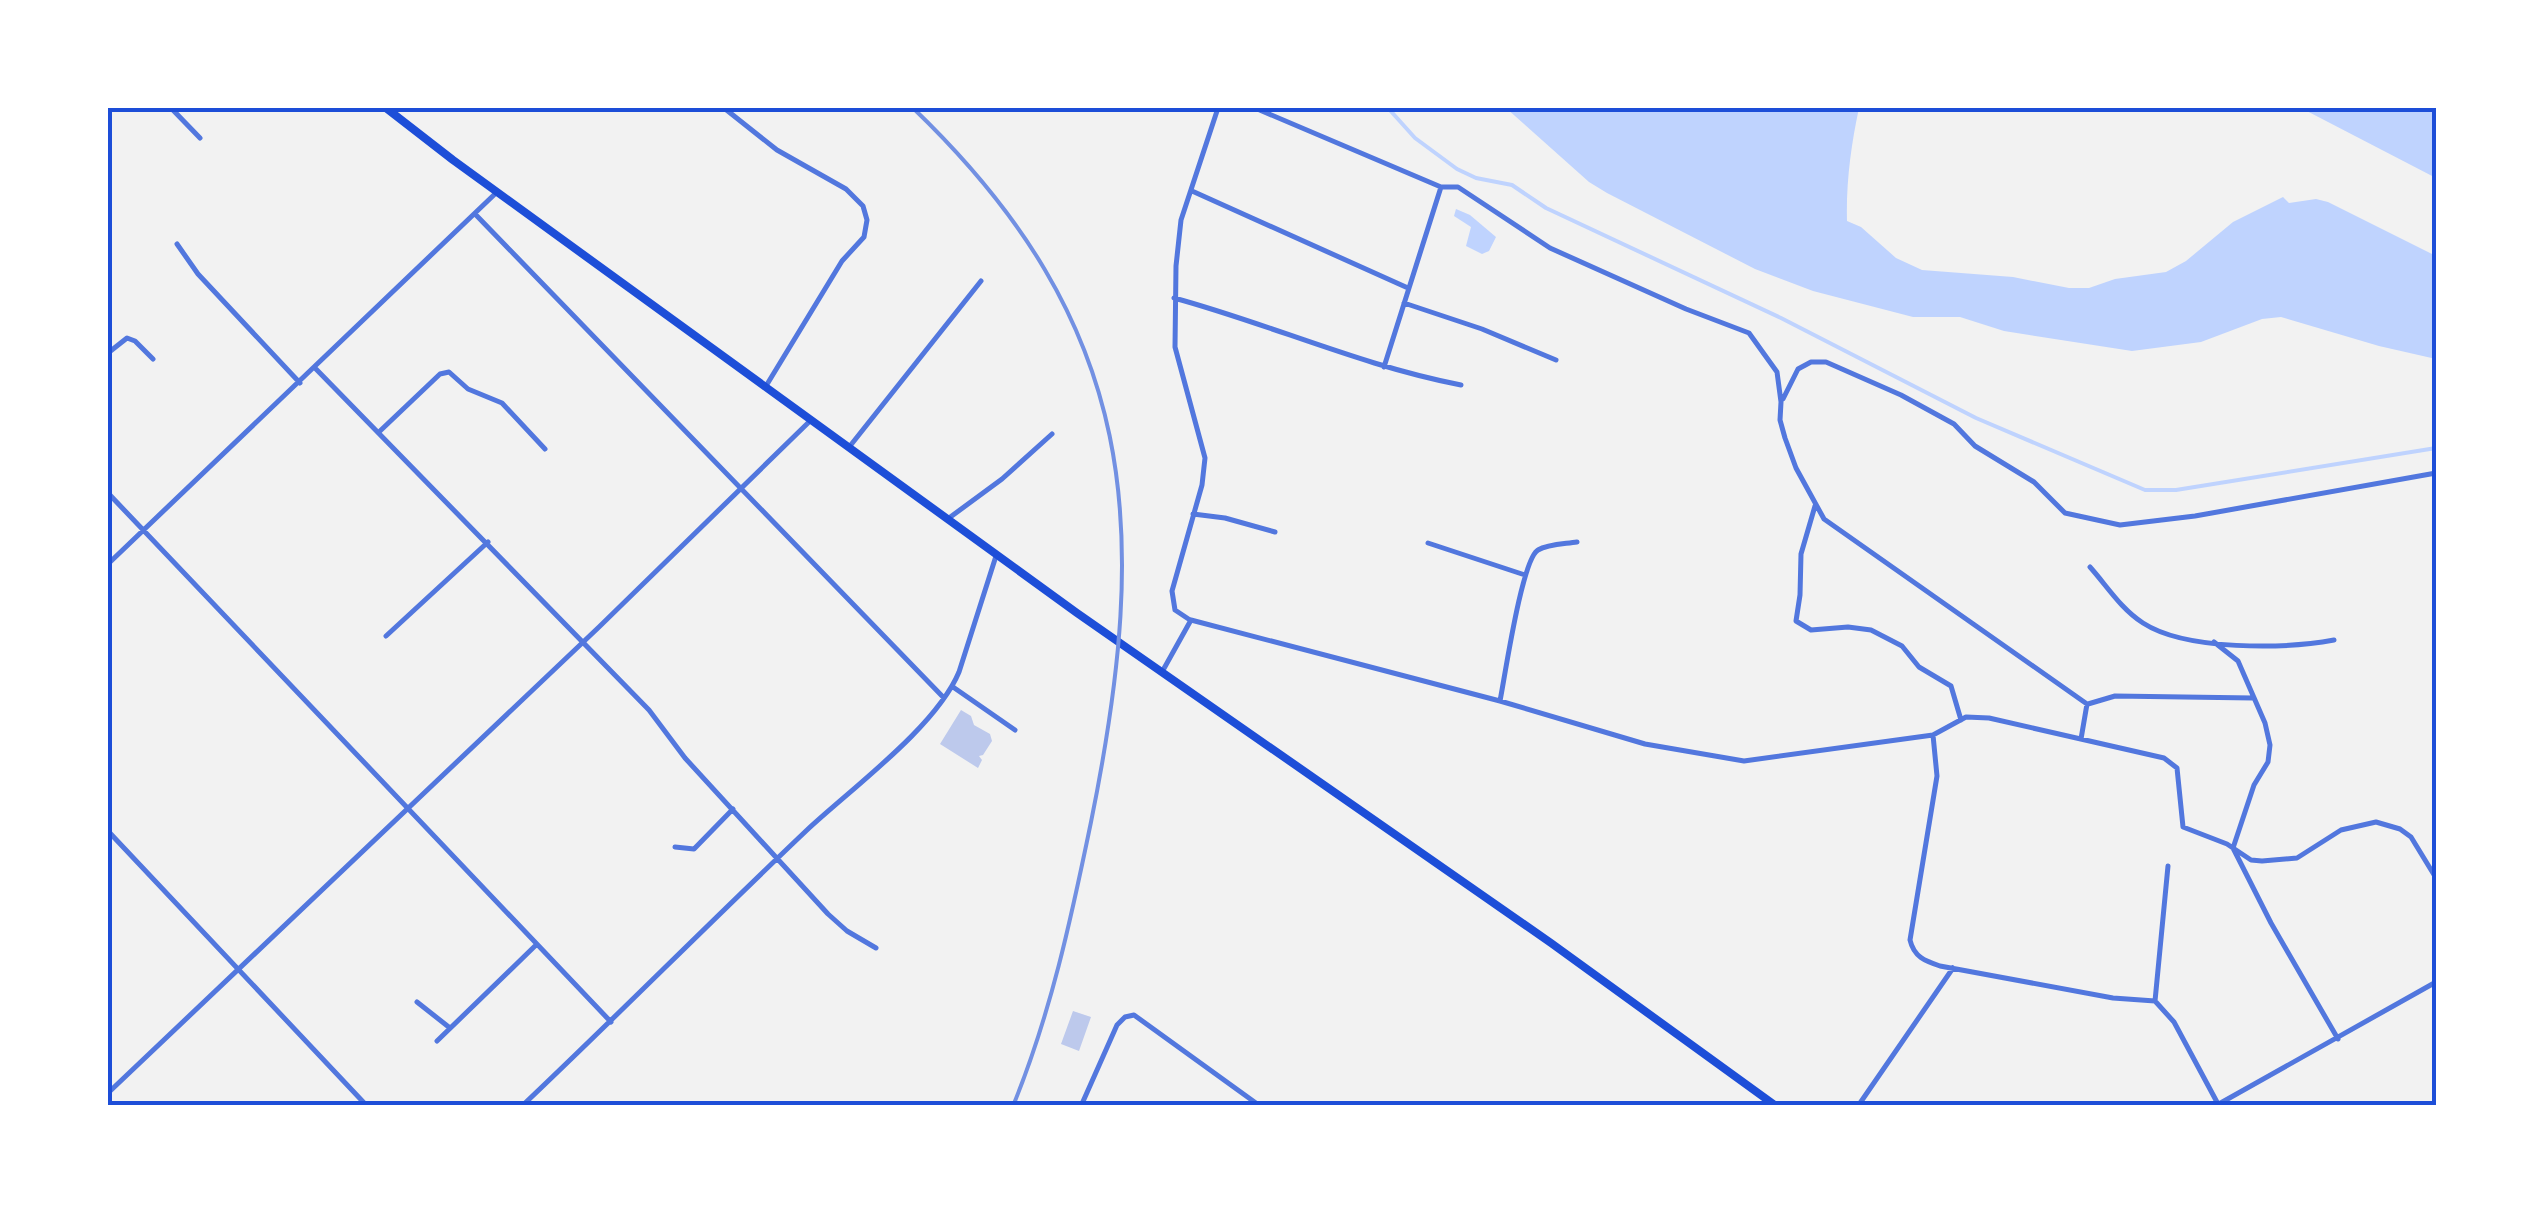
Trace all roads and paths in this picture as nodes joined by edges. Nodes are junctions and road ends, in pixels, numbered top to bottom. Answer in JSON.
{"nodes":[{"id":1,"x":170,"y":108,"type":"edge"},
{"id":2,"x":386,"y":108,"type":"edge"},
{"id":3,"x":724,"y":108,"type":"edge"},
{"id":4,"x":1218,"y":108,"type":"edge"},
{"id":5,"x":1255,"y":108,"type":"edge"},
{"id":6,"x":200,"y":138,"type":"dead end"},
{"id":7,"x":1441,"y":187,"type":"junction"},
{"id":8,"x":1192,"y":190,"type":"junction"},
{"id":9,"x":498,"y":192,"type":"junction"},
{"id":10,"x":476,"y":214,"type":"junction"},
{"id":11,"x":178,"y":244,"type":"dead end"},
{"id":12,"x":980,"y":281,"type":"dead end"},
{"id":13,"x":1408,"y":288,"type":"junction"},
{"id":14,"x":1174,"y":298,"type":"junction"},
{"id":15,"x":1404,"y":303,"type":"junction"},
{"id":16,"x":108,"y":352,"type":"edge"},
{"id":17,"x":153,"y":359,"type":"dead end"},
{"id":18,"x":1556,"y":360,"type":"dead end"},
{"id":19,"x":1384,"y":367,"type":"junction"},
{"id":20,"x":316,"y":368,"type":"junction"},
{"id":21,"x":300,"y":383,"type":"junction"},
{"id":22,"x":1460,"y":385,"type":"dead end"},
{"id":23,"x":766,"y":386,"type":"junction"},
{"id":24,"x":1782,"y":402,"type":"junction"},
{"id":25,"x":812,"y":418,"type":"junction"},
{"id":26,"x":380,"y":432,"type":"junction"},
{"id":27,"x":1052,"y":434,"type":"dead end"},
{"id":28,"x":850,"y":446,"type":"junction"},
{"id":29,"x":545,"y":449,"type":"dead end"},
{"id":30,"x":2436,"y":473,"type":"edge"},
{"id":31,"x":742,"y":489,"type":"junction"},
{"id":32,"x":108,"y":493,"type":"edge"},
{"id":33,"x":1815,"y":504,"type":"junction"},
{"id":34,"x":1193,"y":514,"type":"junction"},
{"id":35,"x":949,"y":518,"type":"junction"},
{"id":36,"x":142,"y":530,"type":"junction"},
{"id":37,"x":1275,"y":532,"type":"dead end"},
{"id":38,"x":488,"y":542,"type":"junction"},
{"id":39,"x":1577,"y":542,"type":"dead end"},
{"id":40,"x":1428,"y":543,"type":"dead end"},
{"id":41,"x":998,"y":554,"type":"junction"},
{"id":42,"x":108,"y":564,"type":"edge"},
{"id":43,"x":2090,"y":567,"type":"dead end"},
{"id":44,"x":1526,"y":575,"type":"junction"},
{"id":45,"x":1190,"y":620,"type":"junction"},
{"id":46,"x":386,"y":636,"type":"dead end"},
{"id":47,"x":2334,"y":640,"type":"dead end"},
{"id":48,"x":584,"y":642,"type":"junction"},
{"id":49,"x":2214,"y":642,"type":"junction"},
{"id":50,"x":1162,"y":672,"type":"junction"},
{"id":51,"x":953,"y":687,"type":"junction"},
{"id":52,"x":944,"y":698,"type":"junction"},
{"id":53,"x":2253,"y":698,"type":"junction"},
{"id":54,"x":1500,"y":701,"type":"junction"},
{"id":55,"x":2087,"y":704,"type":"junction"},
{"id":56,"x":1960,"y":720,"type":"junction"},
{"id":57,"x":1015,"y":730,"type":"dead end"},
{"id":58,"x":1933,"y":735,"type":"junction"},
{"id":59,"x":2082,"y":739,"type":"junction"},
{"id":60,"x":406,"y":808,"type":"junction"},
{"id":61,"x":733,"y":809,"type":"junction"},
{"id":62,"x":108,"y":831,"type":"edge"},
{"id":63,"x":675,"y":847,"type":"dead end"},
{"id":64,"x":2233,"y":848,"type":"junction"},
{"id":65,"x":778,"y":857,"type":"junction"},
{"id":66,"x":2168,"y":866,"type":"dead end"},
{"id":67,"x":2436,"y":878,"type":"edge"},
{"id":68,"x":536,"y":944,"type":"junction"},
{"id":69,"x":876,"y":948,"type":"dead end"},
{"id":70,"x":1954,"y":968,"type":"junction"},
{"id":71,"x":238,"y":970,"type":"junction"},
{"id":72,"x":2436,"y":982,"type":"edge"},
{"id":73,"x":2155,"y":1001,"type":"junction"},
{"id":74,"x":417,"y":1002,"type":"dead end"},
{"id":75,"x":611,"y":1022,"type":"junction"},
{"id":76,"x":450,"y":1028,"type":"junction"},
{"id":77,"x":2338,"y":1039,"type":"junction"},
{"id":78,"x":436,"y":1041,"type":"dead end"},
{"id":79,"x":108,"y":1093,"type":"edge"},
{"id":80,"x":2217,"y":1105,"type":"edge"},
{"id":81,"x":367,"y":1106,"type":"edge"},
{"id":82,"x":522,"y":1106,"type":"edge"},
{"id":83,"x":1081,"y":1106,"type":"edge"},
{"id":84,"x":1260,"y":1106,"type":"edge"},
{"id":85,"x":1776,"y":1106,"type":"edge"},
{"id":86,"x":1858,"y":1106,"type":"edge"}],
"edges":[{"from":1,"to":6,"type":"street"},
{"from":2,"to":9,"type":"main road"},
{"from":3,"to":23,"type":"street"},
{"from":4,"to":8,"type":"street"},
{"from":5,"to":7,"type":"street"},
{"from":7,"to":13,"type":"street"},
{"from":7,"to":24,"type":"street"},
{"from":8,"to":13,"type":"street"},
{"from":8,"to":14,"type":"street"},
{"from":9,"to":10,"type":"street"},
{"from":9,"to":23,"type":"main road"},
{"from":10,"to":20,"type":"street"},
{"from":10,"to":31,"type":"street"},
{"from":11,"to":21,"type":"street"},
{"from":12,"to":28,"type":"street"},
{"from":13,"to":15,"type":"street"},
{"from":14,"to":19,"type":"street"},
{"from":14,"to":34,"type":"street"},
{"from":15,"to":18,"type":"street"},
{"from":15,"to":19,"type":"street"},
{"from":16,"to":17,"type":"street"},
{"from":19,"to":22,"type":"street"},
{"from":20,"to":21,"type":"street"},
{"from":20,"to":26,"type":"street"},
{"from":21,"to":36,"type":"street"},
{"from":23,"to":25,"type":"main road"},
{"from":24,"to":30,"type":"street"},
{"from":24,"to":33,"type":"street"},
{"from":25,"to":28,"type":"main road"},
{"from":25,"to":31,"type":"street"},
{"from":26,"to":29,"type":"street"},
{"from":26,"to":38,"type":"street"},
{"from":27,"to":35,"type":"street"},
{"from":28,"to":35,"type":"main road"},
{"from":31,"to":48,"type":"street"},
{"from":31,"to":52,"type":"street"},
{"from":32,"to":36,"type":"street"},
{"from":33,"to":55,"type":"street"},
{"from":33,"to":56,"type":"street"},
{"from":34,"to":37,"type":"street"},
{"from":34,"to":45,"type":"street"},
{"from":35,"to":41,"type":"main road"},
{"from":36,"to":42,"type":"street"},
{"from":36,"to":60,"type":"street"},
{"from":38,"to":46,"type":"street"},
{"from":38,"to":48,"type":"street"},
{"from":39,"to":44,"type":"street"},
{"from":40,"to":44,"type":"street"},
{"from":41,"to":50,"type":"main road"},
{"from":41,"to":51,"type":"street"},
{"from":43,"to":49,"type":"street"},
{"from":44,"to":54,"type":"street"},
{"from":45,"to":50,"type":"street"},
{"from":45,"to":54,"type":"street"},
{"from":47,"to":49,"type":"street"},
{"from":48,"to":60,"type":"street"},
{"from":48,"to":61,"type":"street"},
{"from":49,"to":53,"type":"street"},
{"from":50,"to":85,"type":"main road"},
{"from":51,"to":52,"type":"street"},
{"from":51,"to":57,"type":"street"},
{"from":52,"to":65,"type":"street"},
{"from":53,"to":55,"type":"street"},
{"from":53,"to":64,"type":"street"},
{"from":54,"to":58,"type":"street"},
{"from":55,"to":59,"type":"street"},
{"from":56,"to":58,"type":"street"},
{"from":56,"to":59,"type":"street"},
{"from":58,"to":70,"type":"street"},
{"from":59,"to":64,"type":"street"},
{"from":60,"to":68,"type":"street"},
{"from":60,"to":71,"type":"street"},
{"from":61,"to":63,"type":"street"},
{"from":61,"to":65,"type":"street"},
{"from":62,"to":71,"type":"street"},
{"from":64,"to":67,"type":"street"},
{"from":64,"to":77,"type":"street"},
{"from":65,"to":69,"type":"street"},
{"from":65,"to":75,"type":"street"},
{"from":66,"to":73,"type":"street"},
{"from":68,"to":75,"type":"street"},
{"from":68,"to":76,"type":"street"},
{"from":70,"to":73,"type":"street"},
{"from":70,"to":86,"type":"street"},
{"from":71,"to":79,"type":"street"},
{"from":71,"to":81,"type":"street"},
{"from":72,"to":77,"type":"street"},
{"from":73,"to":80,"type":"street"},
{"from":74,"to":76,"type":"street"},
{"from":75,"to":82,"type":"street"},
{"from":76,"to":78,"type":"street"},
{"from":77,"to":80,"type":"street"},
{"from":83,"to":84,"type":"street"}]}
